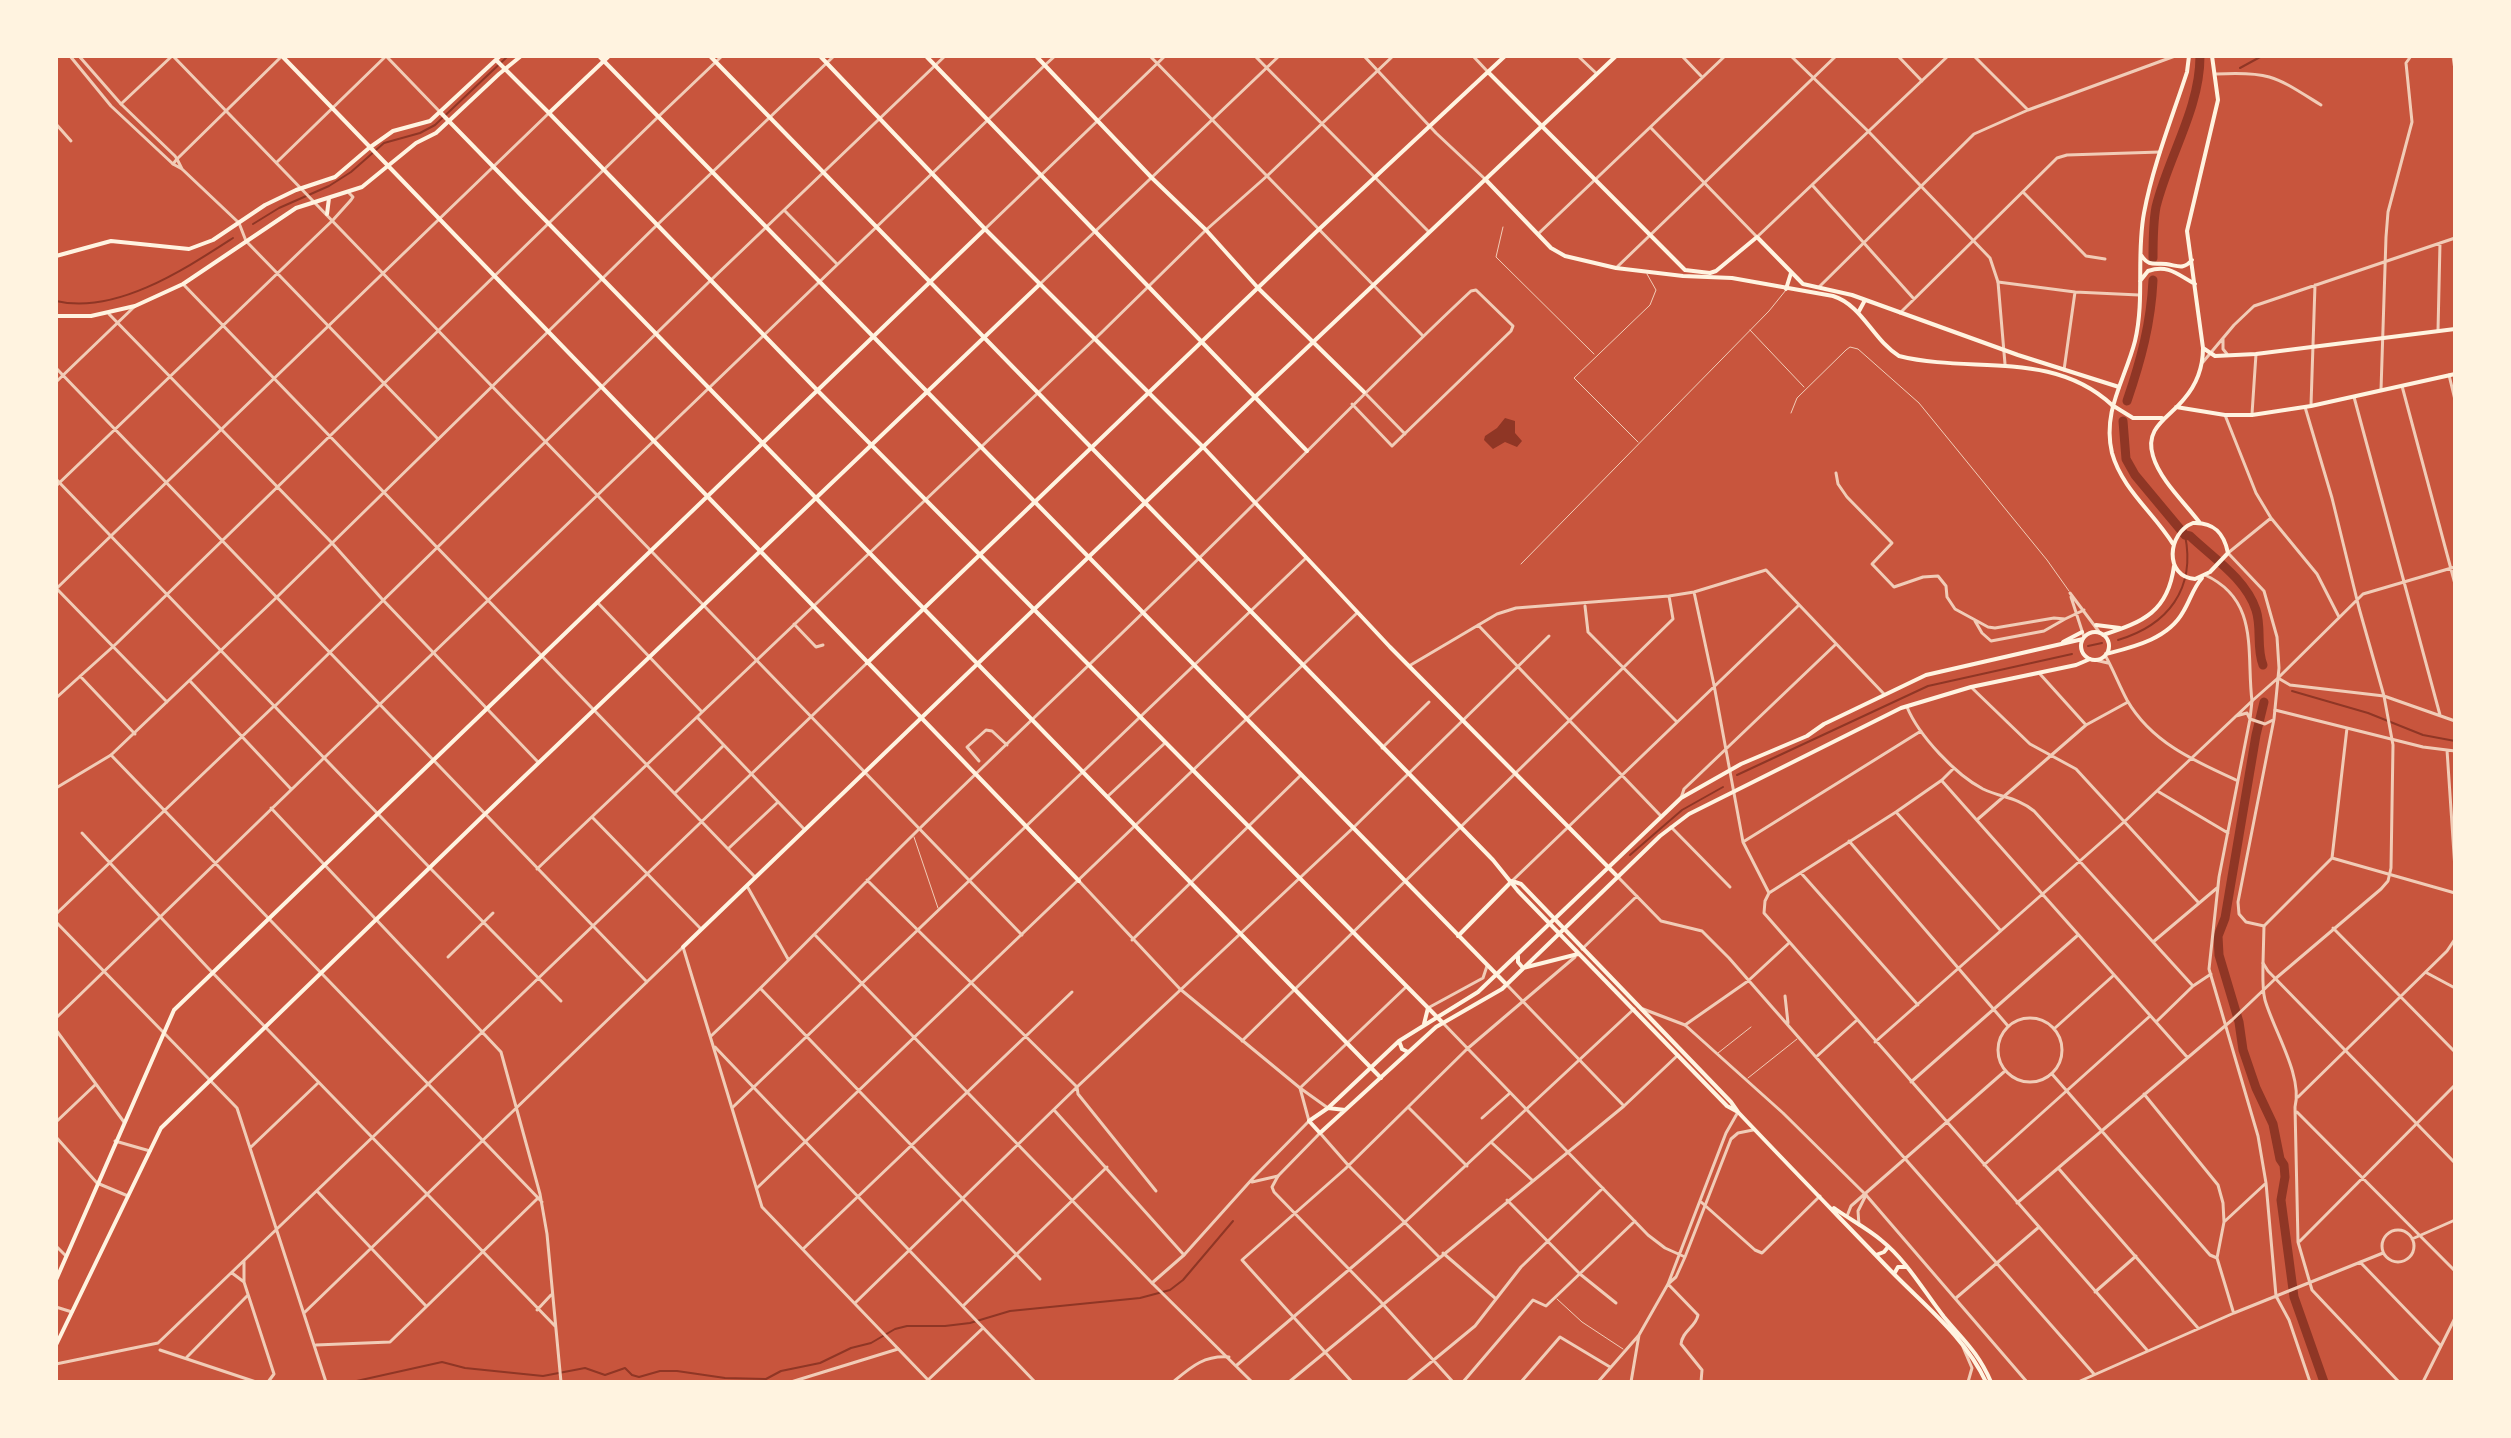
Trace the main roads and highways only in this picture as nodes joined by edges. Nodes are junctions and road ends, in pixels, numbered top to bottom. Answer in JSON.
{"nodes":[{"id":1,"x":282,"y":56,"type":"edge"},
{"id":2,"x":521,"y":56,"type":"edge"},
{"id":3,"x":599,"y":56,"type":"edge"},
{"id":4,"x":609,"y":56,"type":"edge"},
{"id":5,"x":710,"y":56,"type":"edge"},
{"id":6,"x":820,"y":56,"type":"edge"},
{"id":7,"x":926,"y":56,"type":"edge"},
{"id":8,"x":1036,"y":56,"type":"edge"},
{"id":9,"x":1505,"y":56,"type":"edge"},
{"id":10,"x":1616,"y":56,"type":"edge"},
{"id":11,"x":2189,"y":56,"type":"edge"},
{"id":12,"x":2212,"y":56,"type":"edge"},
{"id":13,"x":498,"y":61,"type":"edge"},
{"id":14,"x":604,"y":61,"type":"junction"},
{"id":15,"x":1488,"y":72,"type":"junction"},
{"id":16,"x":441,"y":113,"type":"junction"},
{"id":17,"x":549,"y":113,"type":"junction"},
{"id":18,"x":448,"y":120,"type":"junction"},
{"id":19,"x":1542,"y":125,"type":"junction"},
{"id":20,"x":369,"y":148,"type":"junction"},
{"id":21,"x":388,"y":168,"type":"junction"},
{"id":22,"x":1485,"y":179,"type":"junction"},
{"id":23,"x":329,"y":198,"type":"junction"},
{"id":24,"x":327,"y":214,"type":"road end"},
{"id":25,"x":985,"y":229,"type":"junction"},
{"id":26,"x":2140,"y":253,"type":"junction"},
{"id":27,"x":56,"y":256,"type":"edge"},
{"id":28,"x":2192,"y":260,"type":"junction"},
{"id":29,"x":1729,"y":261,"type":"junction"},
{"id":30,"x":1685,"y":270,"type":"junction"},
{"id":31,"x":1791,"y":273,"type":"junction"},
{"id":32,"x":1683,"y":276,"type":"junction"},
{"id":33,"x":1732,"y":278,"type":"junction"},
{"id":34,"x":929,"y":281,"type":"junction"},
{"id":35,"x":2139,"y":282,"type":"junction"},
{"id":36,"x":1040,"y":284,"type":"junction"},
{"id":37,"x":2195,"y":284,"type":"junction"},
{"id":38,"x":1259,"y":289,"type":"junction"},
{"id":39,"x":1786,"y":289,"type":"junction"},
{"id":40,"x":1865,"y":300,"type":"junction"},
{"id":41,"x":1858,"y":313,"type":"junction"},
{"id":42,"x":56,"y":316,"type":"edge"},
{"id":43,"x":2455,"y":329,"type":"edge"},
{"id":44,"x":872,"y":336,"type":"junction"},
{"id":45,"x":983,"y":338,"type":"junction"},
{"id":46,"x":1204,"y":342,"type":"junction"},
{"id":47,"x":1312,"y":342,"type":"junction"},
{"id":48,"x":2203,"y":348,"type":"junction"},
{"id":49,"x":2018,"y":355,"type":"junction"},
{"id":50,"x":2016,"y":366,"type":"junction"},
{"id":51,"x":2452,"y":375,"type":"edge"},
{"id":52,"x":2119,"y":387,"type":"junction"},
{"id":53,"x":817,"y":390,"type":"junction"},
{"id":54,"x":927,"y":392,"type":"junction"},
{"id":55,"x":1364,"y":392,"type":"road end"},
{"id":56,"x":1150,"y":394,"type":"junction"},
{"id":57,"x":1256,"y":396,"type":"junction"},
{"id":58,"x":2112,"y":405,"type":"junction"},
{"id":59,"x":2176,"y":407,"type":"junction"},
{"id":60,"x":2164,"y":417,"type":"junction"},
{"id":61,"x":762,"y":443,"type":"junction"},
{"id":62,"x":872,"y":445,"type":"junction"},
{"id":63,"x":1091,"y":448,"type":"junction"},
{"id":64,"x":1204,"y":448,"type":"junction"},
{"id":65,"x":1307,"y":451,"type":"road end"},
{"id":66,"x":707,"y":497,"type":"junction"},
{"id":67,"x":816,"y":499,"type":"junction"},
{"id":68,"x":1036,"y":501,"type":"junction"},
{"id":69,"x":1145,"y":503,"type":"junction"},
{"id":70,"x":2200,"y":523,"type":"junction"},
{"id":71,"x":2173,"y":544,"type":"junction"},
{"id":72,"x":759,"y":552,"type":"junction"},
{"id":73,"x":981,"y":555,"type":"junction"},
{"id":74,"x":1090,"y":557,"type":"junction"},
{"id":75,"x":2174,"y":563,"type":"junction"},
{"id":76,"x":2205,"y":575,"type":"junction"},
{"id":77,"x":924,"y":608,"type":"junction"},
{"id":78,"x":1035,"y":611,"type":"junction"},
{"id":79,"x":2096,"y":625,"type":"road end"},
{"id":80,"x":2126,"y":628,"type":"junction"},
{"id":81,"x":2102,"y":634,"type":"junction"},
{"id":82,"x":2083,"y":636,"type":"junction"},
{"id":83,"x":2105,"y":654,"type":"junction"},
{"id":84,"x":2092,"y":659,"type":"junction"},
{"id":85,"x":867,"y":663,"type":"junction"},
{"id":86,"x":978,"y":664,"type":"junction"},
{"id":87,"x":920,"y":720,"type":"junction"},
{"id":88,"x":1619,"y":855,"type":"junction"},
{"id":89,"x":1629,"y":865,"type":"junction"},
{"id":90,"x":1607,"y":867,"type":"junction"},
{"id":91,"x":1617,"y":876,"type":"junction"},
{"id":92,"x":1079,"y":881,"type":"road end"},
{"id":93,"x":1512,"y":881,"type":"junction"},
{"id":94,"x":1458,"y":936,"type":"junction"},
{"id":95,"x":683,"y":947,"type":"road end"},
{"id":96,"x":1581,"y":951,"type":"junction"},
{"id":97,"x":1518,"y":953,"type":"junction"},
{"id":98,"x":1521,"y":970,"type":"junction"},
{"id":99,"x":1496,"y":974,"type":"junction"},
{"id":100,"x":1506,"y":984,"type":"junction"},
{"id":101,"x":1428,"y":1008,"type":"junction"},
{"id":102,"x":1636,"y":1008,"type":"junction"},
{"id":103,"x":1436,"y":1017,"type":"junction"},
{"id":104,"x":1442,"y":1022,"type":"junction"},
{"id":105,"x":1424,"y":1024,"type":"junction"},
{"id":106,"x":1399,"y":1041,"type":"junction"},
{"id":107,"x":1408,"y":1052,"type":"junction"},
{"id":108,"x":1371,"y":1068,"type":"junction"},
{"id":109,"x":1381,"y":1078,"type":"junction"},
{"id":110,"x":1328,"y":1108,"type":"junction"},
{"id":111,"x":1346,"y":1110,"type":"junction"},
{"id":112,"x":1738,"y":1112,"type":"junction"},
{"id":113,"x":1822,"y":1198,"type":"junction"},
{"id":114,"x":1847,"y":1216,"type":"junction"},
{"id":115,"x":1848,"y":1227,"type":"junction"},
{"id":116,"x":1888,"y":1247,"type":"junction"},
{"id":117,"x":1876,"y":1255,"type":"junction"},
{"id":118,"x":1908,"y":1268,"type":"junction"},
{"id":119,"x":1894,"y":1274,"type":"junction"},
{"id":120,"x":56,"y":1280,"type":"edge"},
{"id":121,"x":56,"y":1343,"type":"edge"},
{"id":122,"x":1984,"y":1372,"type":"junction"},
{"id":123,"x":1989,"y":1382,"type":"edge"}],
"edges":[{"from":1,"to":20,"type":"main road"},
{"from":2,"to":13,"type":"main road"},
{"from":3,"to":14,"type":"main road"},
{"from":4,"to":14,"type":"main road"},
{"from":5,"to":34,"type":"main road"},
{"from":6,"to":25,"type":"main road"},
{"from":7,"to":46,"type":"main road"},
{"from":8,"to":38,"type":"main road"},
{"from":9,"to":15,"type":"main road"},
{"from":10,"to":19,"type":"main road"},
{"from":11,"to":26,"type":"main road"},
{"from":12,"to":28,"type":"main road"},
{"from":13,"to":16,"type":"main road"},
{"from":13,"to":17,"type":"main road"},
{"from":13,"to":18,"type":"main road"},
{"from":14,"to":17,"type":"main road"},
{"from":14,"to":44,"type":"main road"},
{"from":15,"to":19,"type":"main road"},
{"from":15,"to":38,"type":"main road"},
{"from":16,"to":18,"type":"main road"},
{"from":16,"to":20,"type":"main road"},
{"from":17,"to":53,"type":"main road"},
{"from":18,"to":21,"type":"main road"},
{"from":18,"to":61,"type":"main road"},
{"from":19,"to":22,"type":"main road"},
{"from":19,"to":30,"type":"main road"},
{"from":20,"to":21,"type":"main road"},
{"from":20,"to":27,"type":"main road"},
{"from":21,"to":23,"type":"main road"},
{"from":21,"to":66,"type":"main road"},
{"from":22,"to":32,"type":"main road"},
{"from":22,"to":47,"type":"main road"},
{"from":23,"to":24,"type":"main road"},
{"from":23,"to":42,"type":"main road"},
{"from":25,"to":34,"type":"main road"},
{"from":25,"to":36,"type":"main road"},
{"from":26,"to":28,"type":"main road"},
{"from":26,"to":35,"type":"main road"},
{"from":28,"to":37,"type":"main road"},
{"from":29,"to":30,"type":"main road"},
{"from":29,"to":31,"type":"main road"},
{"from":29,"to":33,"type":"main road"},
{"from":30,"to":32,"type":"main road"},
{"from":31,"to":39,"type":"main road"},
{"from":31,"to":40,"type":"main road"},
{"from":32,"to":33,"type":"main road"},
{"from":33,"to":39,"type":"main road"},
{"from":34,"to":44,"type":"main road"},
{"from":34,"to":45,"type":"main road"},
{"from":35,"to":37,"type":"main road"},
{"from":35,"to":52,"type":"main road"},
{"from":36,"to":45,"type":"main road"},
{"from":36,"to":56,"type":"main road"},
{"from":37,"to":48,"type":"main road"},
{"from":38,"to":46,"type":"main road"},
{"from":38,"to":47,"type":"main road"},
{"from":39,"to":41,"type":"main road"},
{"from":40,"to":41,"type":"main road"},
{"from":40,"to":49,"type":"main road"},
{"from":41,"to":50,"type":"main road"},
{"from":43,"to":48,"type":"main road"},
{"from":44,"to":53,"type":"main road"},
{"from":44,"to":54,"type":"main road"},
{"from":45,"to":54,"type":"main road"},
{"from":45,"to":63,"type":"main road"},
{"from":46,"to":56,"type":"main road"},
{"from":46,"to":57,"type":"main road"},
{"from":47,"to":55,"type":"main road"},
{"from":47,"to":57,"type":"main road"},
{"from":48,"to":59,"type":"main road"},
{"from":49,"to":50,"type":"main road"},
{"from":49,"to":52,"type":"main road"},
{"from":50,"to":58,"type":"main road"},
{"from":51,"to":59,"type":"main road"},
{"from":52,"to":58,"type":"main road"},
{"from":53,"to":61,"type":"main road"},
{"from":53,"to":62,"type":"main road"},
{"from":54,"to":62,"type":"main road"},
{"from":54,"to":68,"type":"main road"},
{"from":56,"to":63,"type":"main road"},
{"from":56,"to":64,"type":"main road"},
{"from":57,"to":64,"type":"main road"},
{"from":57,"to":65,"type":"main road"},
{"from":58,"to":60,"type":"main road"},
{"from":58,"to":71,"type":"main road"},
{"from":59,"to":60,"type":"main road"},
{"from":60,"to":70,"type":"main road"},
{"from":61,"to":66,"type":"main road"},
{"from":61,"to":67,"type":"main road"},
{"from":62,"to":67,"type":"main road"},
{"from":62,"to":73,"type":"main road"},
{"from":63,"to":68,"type":"main road"},
{"from":63,"to":69,"type":"main road"},
{"from":64,"to":69,"type":"main road"},
{"from":64,"to":90,"type":"main road"},
{"from":66,"to":72,"type":"main road"},
{"from":66,"to":120,"type":"main road"},
{"from":67,"to":72,"type":"main road"},
{"from":67,"to":77,"type":"main road"},
{"from":68,"to":73,"type":"main road"},
{"from":68,"to":74,"type":"main road"},
{"from":69,"to":74,"type":"main road"},
{"from":69,"to":93,"type":"main road"},
{"from":70,"to":71,"type":"main road"},
{"from":70,"to":76,"type":"main road"},
{"from":71,"to":75,"type":"main road"},
{"from":72,"to":85,"type":"main road"},
{"from":72,"to":121,"type":"main road"},
{"from":73,"to":77,"type":"main road"},
{"from":73,"to":78,"type":"main road"},
{"from":74,"to":78,"type":"main road"},
{"from":74,"to":94,"type":"main road"},
{"from":75,"to":76,"type":"main road"},
{"from":75,"to":80,"type":"main road"},
{"from":76,"to":83,"type":"main road"},
{"from":77,"to":85,"type":"main road"},
{"from":77,"to":86,"type":"main road"},
{"from":78,"to":86,"type":"main road"},
{"from":78,"to":101,"type":"main road"},
{"from":79,"to":80,"type":"main road"},
{"from":80,"to":81,"type":"main road"},
{"from":81,"to":82,"type":"main road"},
{"from":81,"to":83,"type":"main road"},
{"from":82,"to":84,"type":"main road"},
{"from":82,"to":88,"type":"main road"},
{"from":83,"to":84,"type":"main road"},
{"from":84,"to":89,"type":"main road"},
{"from":85,"to":87,"type":"main road"},
{"from":86,"to":87,"type":"main road"},
{"from":86,"to":108,"type":"main road"},
{"from":87,"to":92,"type":"main road"},
{"from":87,"to":95,"type":"main road"},
{"from":88,"to":89,"type":"main road"},
{"from":88,"to":90,"type":"main road"},
{"from":89,"to":91,"type":"main road"},
{"from":90,"to":91,"type":"main road"},
{"from":90,"to":97,"type":"main road"},
{"from":91,"to":98,"type":"main road"},
{"from":93,"to":94,"type":"main road"},
{"from":93,"to":96,"type":"main road"},
{"from":94,"to":99,"type":"main road"},
{"from":96,"to":98,"type":"main road"},
{"from":96,"to":102,"type":"main road"},
{"from":97,"to":98,"type":"main road"},
{"from":97,"to":99,"type":"main road"},
{"from":98,"to":100,"type":"main road"},
{"from":99,"to":100,"type":"main road"},
{"from":99,"to":103,"type":"main road"},
{"from":100,"to":104,"type":"main road"},
{"from":101,"to":103,"type":"main road"},
{"from":101,"to":105,"type":"main road"},
{"from":102,"to":112,"type":"main road"},
{"from":102,"to":112,"type":"main road"},
{"from":103,"to":104,"type":"main road"},
{"from":103,"to":105,"type":"main road"},
{"from":104,"to":107,"type":"main road"},
{"from":105,"to":106,"type":"main road"},
{"from":106,"to":107,"type":"main road"},
{"from":106,"to":108,"type":"main road"},
{"from":107,"to":109,"type":"main road"},
{"from":108,"to":109,"type":"main road"},
{"from":108,"to":110,"type":"main road"},
{"from":109,"to":111,"type":"main road"},
{"from":110,"to":111,"type":"main road"},
{"from":110,"to":111,"type":"main road"},
{"from":112,"to":113,"type":"main road"},
{"from":113,"to":114,"type":"main road"},
{"from":113,"to":115,"type":"main road"},
{"from":114,"to":115,"type":"main road"},
{"from":114,"to":116,"type":"main road"},
{"from":115,"to":117,"type":"main road"},
{"from":116,"to":117,"type":"main road"},
{"from":116,"to":118,"type":"main road"},
{"from":117,"to":119,"type":"main road"},
{"from":118,"to":119,"type":"main road"},
{"from":118,"to":122,"type":"main road"},
{"from":119,"to":122,"type":"main road"},
{"from":122,"to":123,"type":"main road"}]}
